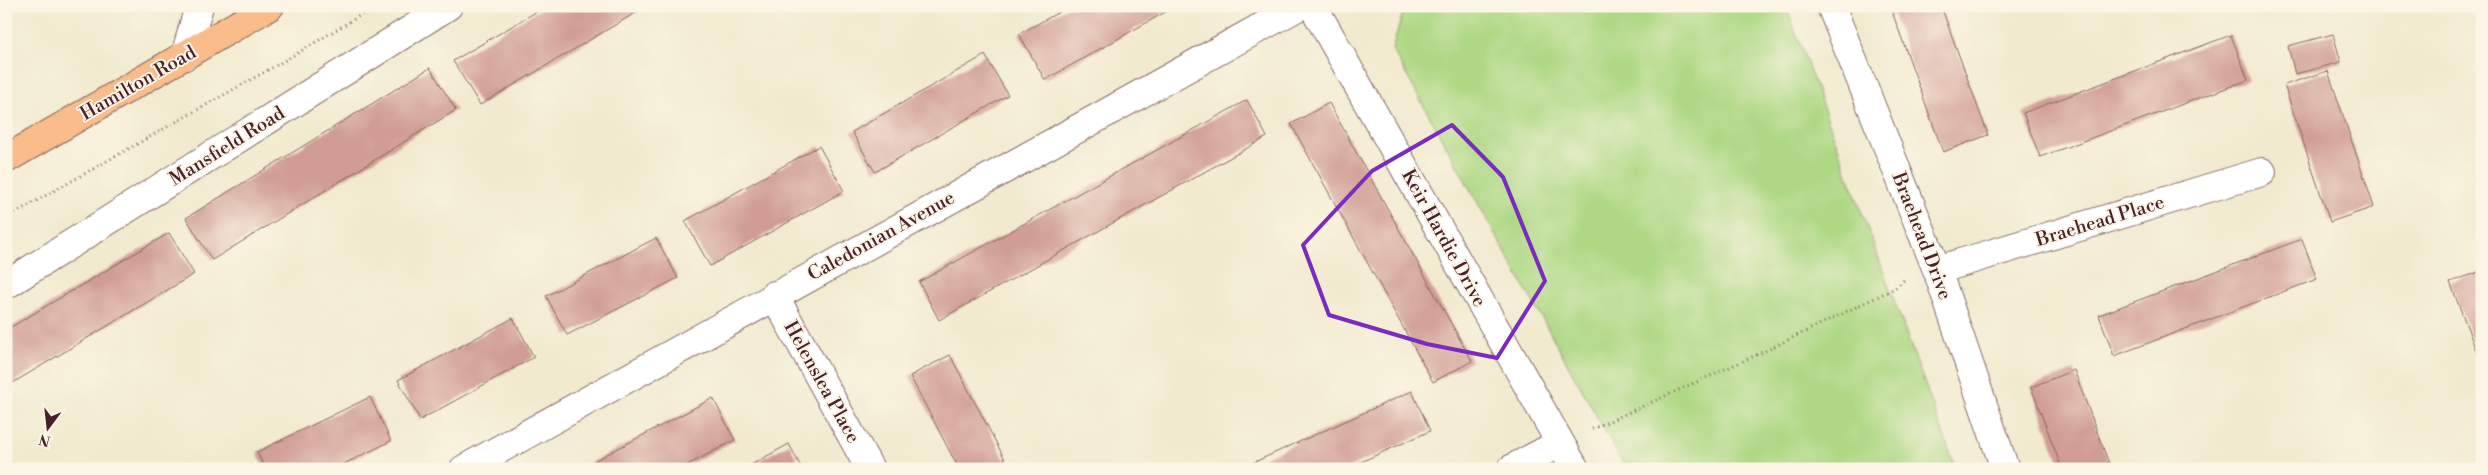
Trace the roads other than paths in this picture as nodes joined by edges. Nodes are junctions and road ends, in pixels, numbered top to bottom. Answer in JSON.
{"nodes":[{"id":1,"x":199,"y":6,"type":"edge"},
{"id":2,"x":270,"y":6,"type":"edge"},
{"id":3,"x":448,"y":6,"type":"edge"},
{"id":4,"x":1299,"y":6,"type":"edge"},
{"id":5,"x":1313,"y":6,"type":"edge"},
{"id":6,"x":1831,"y":6,"type":"edge"},
{"id":7,"x":185,"y":56,"type":"junction"},
{"id":8,"x":6,"y":159,"type":"edge"},
{"id":9,"x":2262,"y":172,"type":"dead end"},
{"id":10,"x":1934,"y":262,"type":"junction"},
{"id":11,"x":6,"y":285,"type":"edge"},
{"id":12,"x":774,"y":295,"type":"junction"},
{"id":13,"x":1560,"y":443,"type":"junction"},
{"id":14,"x":464,"y":469,"type":"edge"},
{"id":15,"x":870,"y":469,"type":"edge"},
{"id":16,"x":1511,"y":469,"type":"edge"},
{"id":17,"x":1575,"y":469,"type":"edge"},
{"id":18,"x":2005,"y":469,"type":"edge"}],
"edges":[{"from":1,"to":7,"type":"street"},
{"from":2,"to":7,"type":"main road","name":"Hamilton Road"},
{"from":3,"to":11,"type":"street","name":"Mansfield Road"},
{"from":4,"to":12,"type":"street","name":"Caledonian Avenue"},
{"from":5,"to":13,"type":"street","name":"Keir Hardie Drive"},
{"from":6,"to":10,"type":"street","name":"Braehead Drive"},
{"from":7,"to":8,"type":"main road","name":"Hamilton Road"},
{"from":9,"to":10,"type":"street","name":"Braehead Place"},
{"from":10,"to":18,"type":"street","name":"Braehead Drive"},
{"from":12,"to":14,"type":"street","name":"Caledonian Avenue"},
{"from":12,"to":15,"type":"street","name":"Helenslea Place"},
{"from":13,"to":16,"type":"street"},
{"from":13,"to":17,"type":"street","name":"Keir Hardie Drive"}]}
